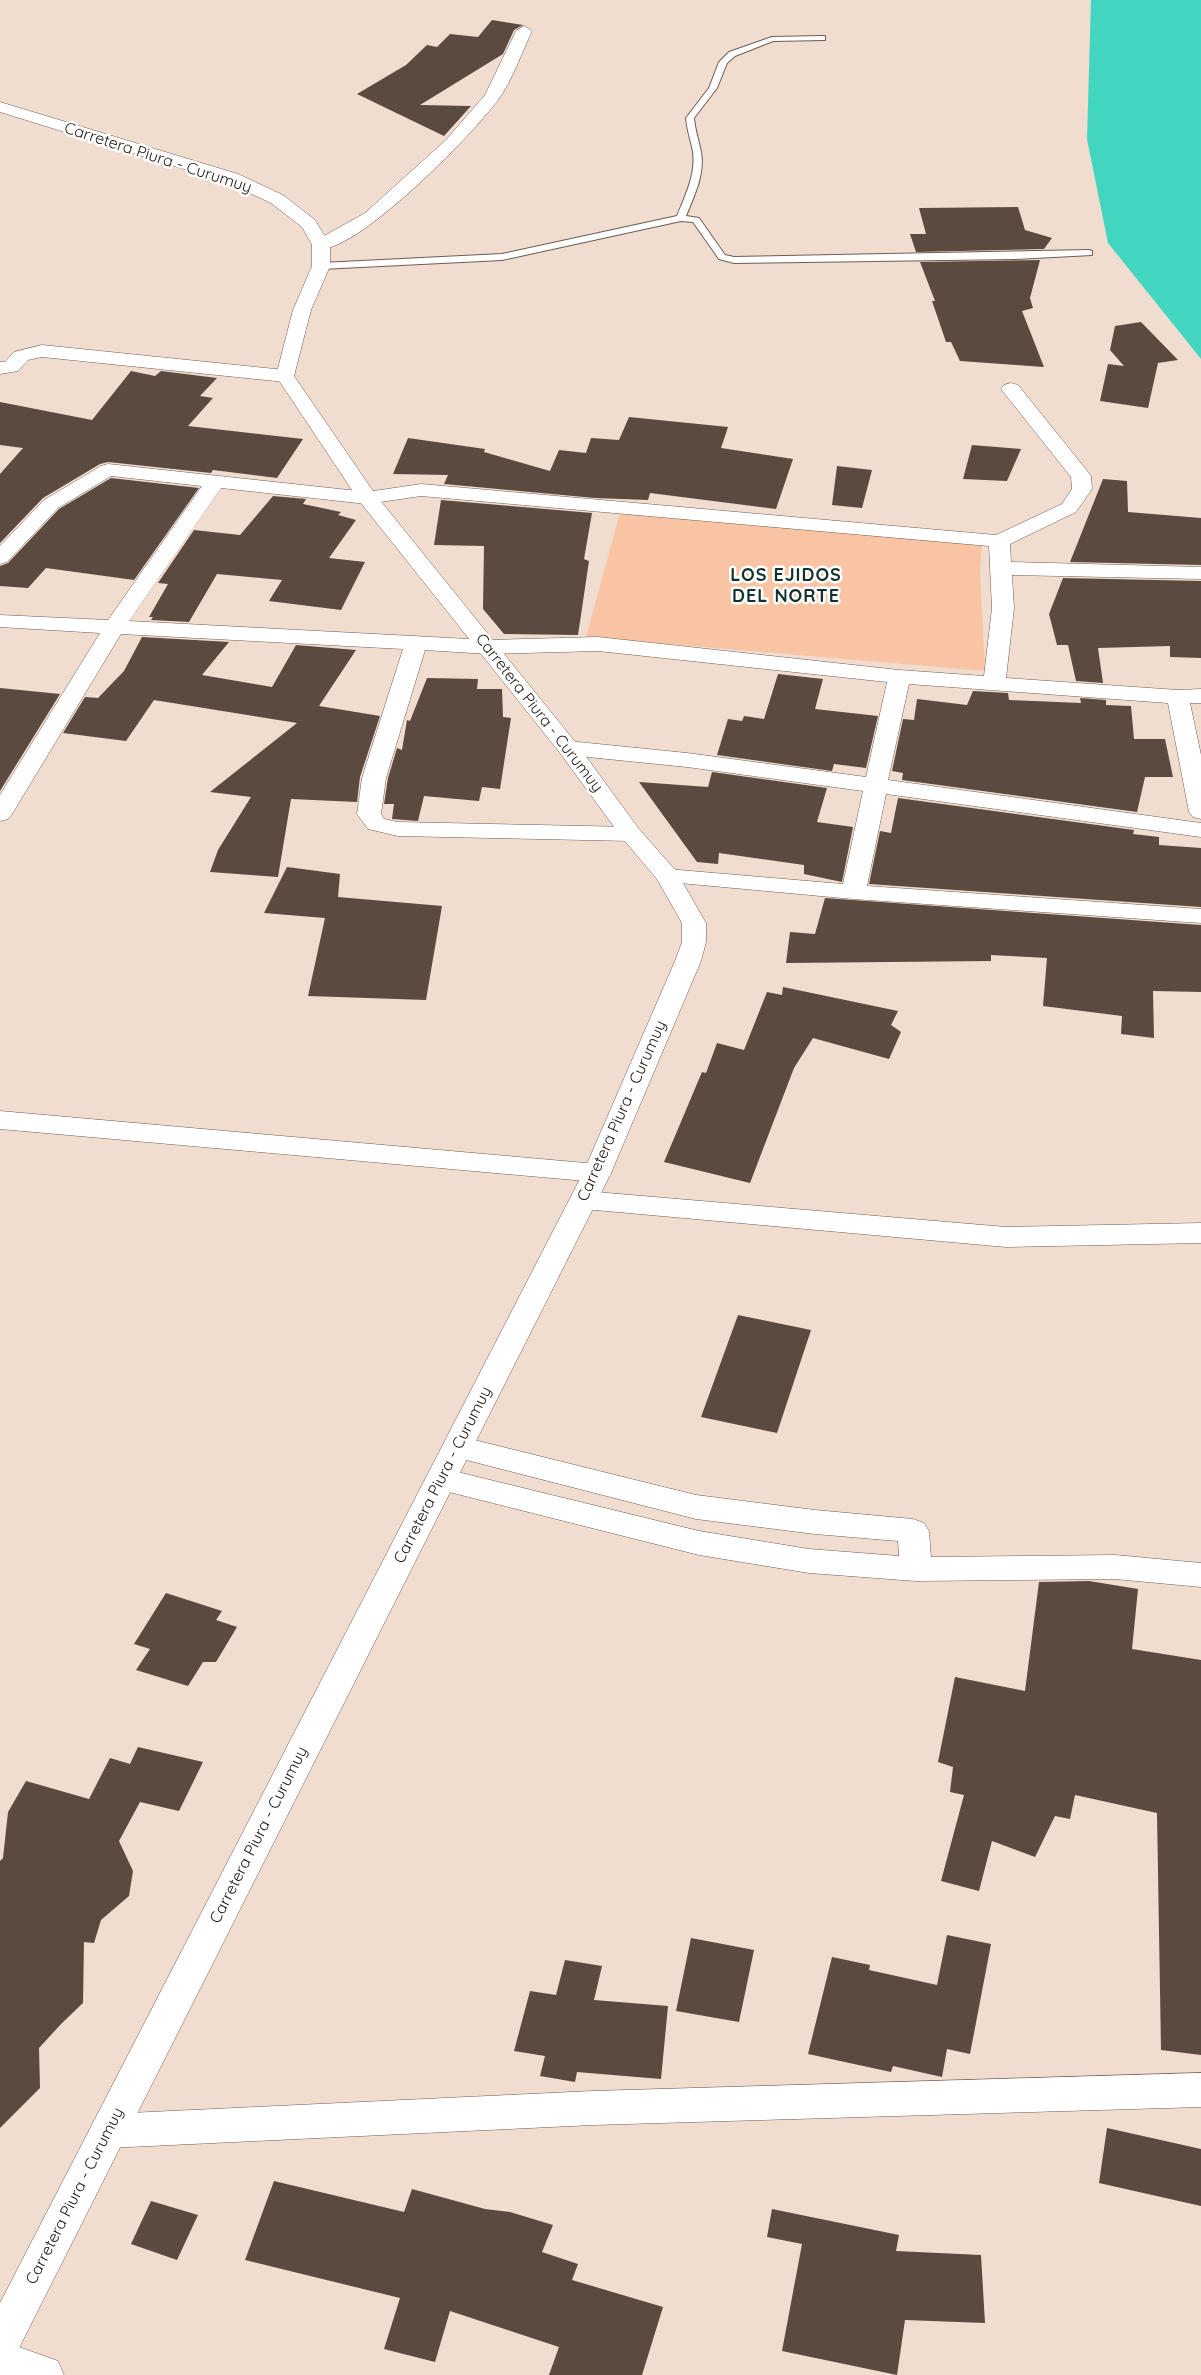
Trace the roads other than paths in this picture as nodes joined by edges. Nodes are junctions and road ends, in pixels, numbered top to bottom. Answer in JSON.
{"nodes":[{"id":1,"x":524,"y":31,"type":"dead end"},
{"id":2,"x":822,"y":38,"type":"dead end"},
{"id":3,"x":0,"y":107,"type":"edge"},
{"id":4,"x":681,"y":218,"type":"junction"},
{"id":5,"x":1089,"y":253,"type":"dead end"},
{"id":6,"x":321,"y":255,"type":"junction"},
{"id":7,"x":0,"y":368,"type":"edge"},
{"id":8,"x":285,"y":376,"type":"junction"},
{"id":9,"x":1011,"y":389,"type":"dead end"},
{"id":10,"x":215,"y":482,"type":"junction"},
{"id":11,"x":367,"y":498,"type":"junction"},
{"id":12,"x":1000,"y":541,"type":"junction"},
{"id":13,"x":0,"y":558,"type":"edge"},
{"id":14,"x":1000,"y":568,"type":"junction"},
{"id":15,"x":1201,"y":573,"type":"edge"},
{"id":16,"x":0,"y":621,"type":"edge"},
{"id":17,"x":114,"y":627,"type":"junction"},
{"id":18,"x":416,"y":643,"type":"junction"},
{"id":19,"x":488,"y":647,"type":"junction"},
{"id":20,"x":899,"y":677,"type":"junction"},
{"id":21,"x":994,"y":684,"type":"junction"},
{"id":22,"x":1201,"y":696,"type":"edge"},
{"id":23,"x":1178,"y":697,"type":"junction"},
{"id":24,"x":568,"y":748,"type":"junction"},
{"id":25,"x":877,"y":787,"type":"junction"},
{"id":26,"x":1201,"y":812,"type":"edge"},
{"id":27,"x":0,"y":814,"type":"edge"},
{"id":28,"x":1201,"y":830,"type":"edge"},
{"id":29,"x":631,"y":834,"type":"junction"},
{"id":30,"x":667,"y":876,"type":"junction"},
{"id":31,"x":853,"y":892,"type":"junction"},
{"id":32,"x":1201,"y":916,"type":"edge"},
{"id":33,"x":0,"y":1120,"type":"edge"},
{"id":34,"x":597,"y":1173,"type":"junction"},
{"id":35,"x":584,"y":1200,"type":"junction"},
{"id":36,"x":1201,"y":1233,"type":"edge"},
{"id":37,"x":458,"y":1447,"type":"junction"},
{"id":38,"x":441,"y":1479,"type":"junction"},
{"id":39,"x":696,"y":1507,"type":"junction"},
{"id":40,"x":689,"y":1540,"type":"junction"},
{"id":41,"x":916,"y":1569,"type":"junction"},
{"id":42,"x":1201,"y":1575,"type":"edge"},
{"id":43,"x":1201,"y":2090,"type":"edge"},
{"id":44,"x":108,"y":2131,"type":"junction"},
{"id":45,"x":0,"y":2344,"type":"edge"},
{"id":46,"x":0,"y":2360,"type":"edge"},
{"id":47,"x":44,"y":2375,"type":"edge"}],
"edges":[{"from":1,"to":6,"type":"street"},
{"from":2,"to":4,"type":"lane"},
{"from":3,"to":6,"type":"street","name":"Carretera Piura - Curumuy"},
{"from":4,"to":5,"type":"lane"},
{"from":4,"to":6,"type":"lane"},
{"from":6,"to":8,"type":"street"},
{"from":7,"to":8,"type":"street"},
{"from":8,"to":11,"type":"street","name":"Carretera Piura - Curumuy"},
{"from":9,"to":12,"type":"street"},
{"from":10,"to":11,"type":"street"},
{"from":10,"to":13,"type":"street"},
{"from":10,"to":17,"type":"street"},
{"from":11,"to":12,"type":"street"},
{"from":11,"to":19,"type":"street","name":"Carretera Piura - Curumuy"},
{"from":12,"to":14,"type":"street"},
{"from":14,"to":15,"type":"street"},
{"from":14,"to":21,"type":"street"},
{"from":16,"to":17,"type":"street"},
{"from":17,"to":18,"type":"street"},
{"from":17,"to":27,"type":"street"},
{"from":18,"to":19,"type":"street"},
{"from":18,"to":29,"type":"street"},
{"from":19,"to":20,"type":"street"},
{"from":19,"to":24,"type":"street","name":"Carretera Piura - Curumuy"},
{"from":20,"to":21,"type":"street"},
{"from":20,"to":25,"type":"street"},
{"from":21,"to":23,"type":"street"},
{"from":22,"to":23,"type":"street"},
{"from":23,"to":26,"type":"street"},
{"from":24,"to":25,"type":"street"},
{"from":24,"to":29,"type":"street","name":"Carretera Piura - Curumuy"},
{"from":25,"to":28,"type":"street"},
{"from":25,"to":31,"type":"street"},
{"from":29,"to":30,"type":"street","name":"Carretera Piura - Curumuy"},
{"from":30,"to":31,"type":"street"},
{"from":30,"to":34,"type":"street","name":"Carretera Piura - Curumuy"},
{"from":31,"to":32,"type":"street"},
{"from":33,"to":34,"type":"street"},
{"from":34,"to":35,"type":"street","name":"Carretera Piura - Curumuy"},
{"from":35,"to":36,"type":"street"},
{"from":35,"to":37,"type":"street","name":"Carretera Piura - Curumuy"},
{"from":37,"to":38,"type":"street","name":"Carretera Piura - Curumuy"},
{"from":37,"to":39,"type":"street"},
{"from":38,"to":40,"type":"street"},
{"from":38,"to":44,"type":"street","name":"Carretera Piura - Curumuy"},
{"from":39,"to":40,"type":"street"},
{"from":39,"to":41,"type":"street"},
{"from":40,"to":41,"type":"street"},
{"from":41,"to":42,"type":"street"},
{"from":43,"to":44,"type":"street"},
{"from":44,"to":45,"type":"street","name":"Carretera Piura - Curumuy"},
{"from":46,"to":47,"type":"street"}]}
